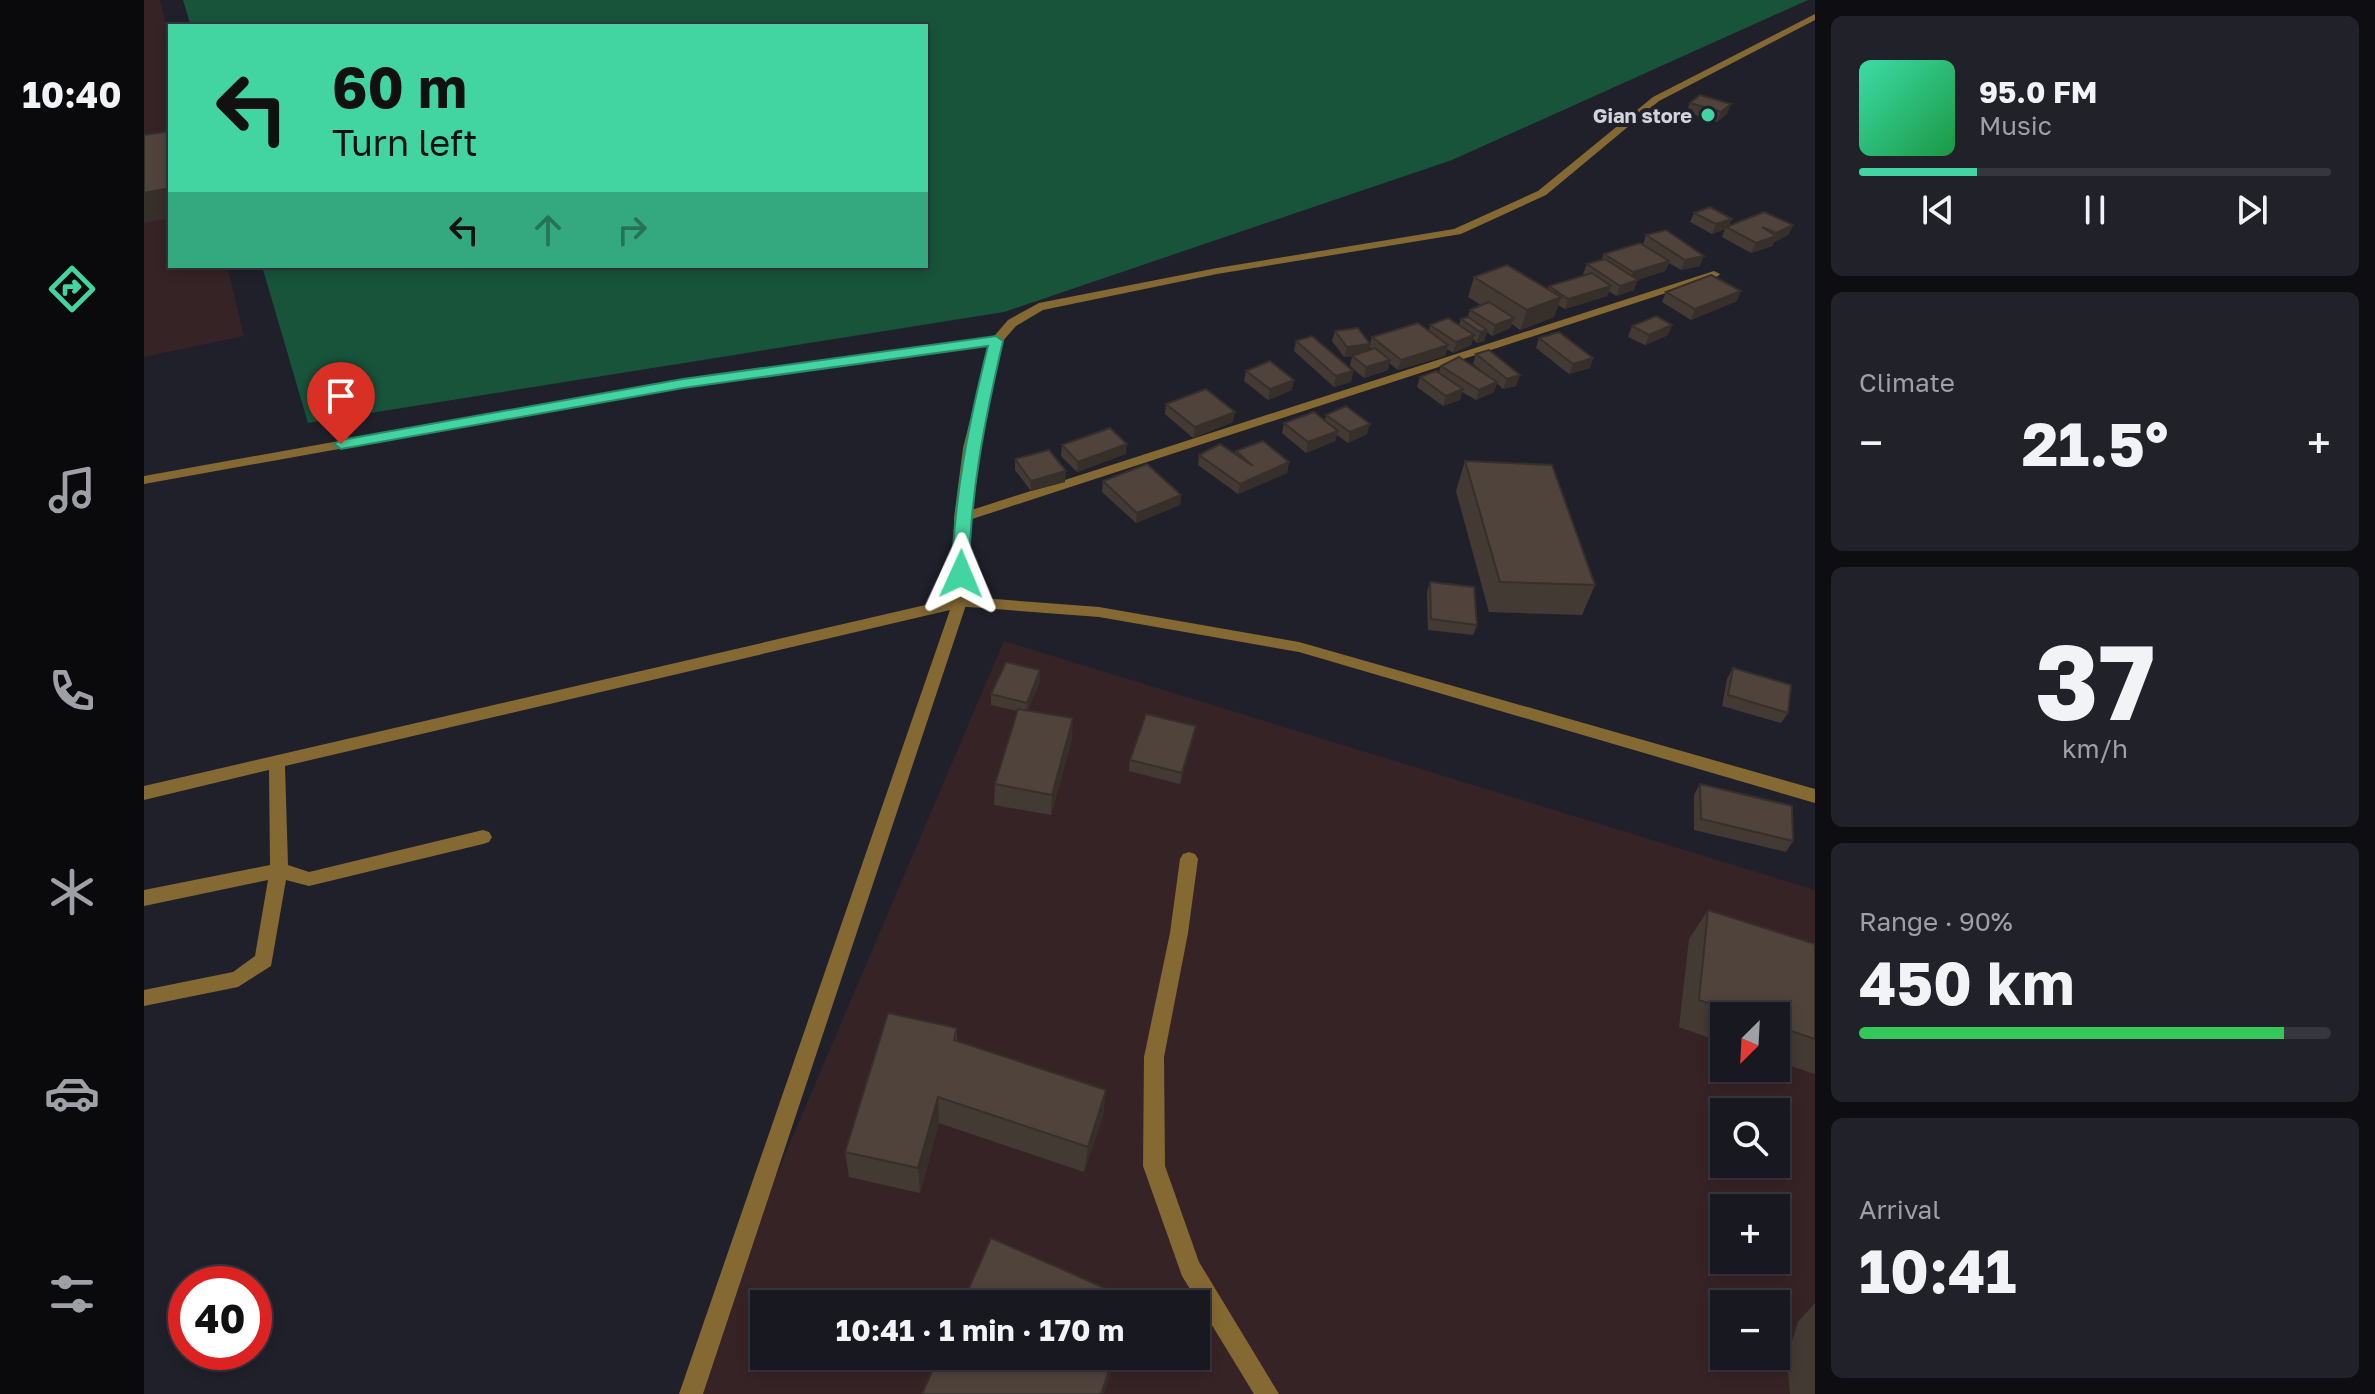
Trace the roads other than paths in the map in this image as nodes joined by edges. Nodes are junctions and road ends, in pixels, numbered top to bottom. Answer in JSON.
{"nodes":[{"id":1,"x":1815,"y":17,"type":"edge"},
{"id":2,"x":1714,"y":274,"type":"edge"},
{"id":3,"x":996,"y":341,"type":"junction"},
{"id":4,"x":144,"y":480,"type":"edge"},
{"id":5,"x":961,"y":518,"type":"junction"},
{"id":6,"x":960,"y":602,"type":"junction"},
{"id":7,"x":277,"y":762,"type":"junction"},
{"id":8,"x":144,"y":793,"type":"edge"},
{"id":9,"x":1815,"y":796,"type":"edge"},
{"id":10,"x":483,"y":837,"type":"dead end"},
{"id":11,"x":1189,"y":859,"type":"dead end"},
{"id":12,"x":279,"y":870,"type":"junction"},
{"id":13,"x":144,"y":898,"type":"edge"},
{"id":14,"x":144,"y":998,"type":"edge"},
{"id":15,"x":691,"y":1394,"type":"edge"},
{"id":16,"x":1267,"y":1394,"type":"edge"}],
"edges":[{"from":1,"to":3,"type":"street"},
{"from":2,"to":5,"type":"street"},
{"from":3,"to":4,"type":"street"},
{"from":3,"to":5,"type":"street"},
{"from":5,"to":6,"type":"street"},
{"from":6,"to":7,"type":"street"},
{"from":6,"to":9,"type":"street"},
{"from":6,"to":15,"type":"street"},
{"from":7,"to":8,"type":"street"},
{"from":7,"to":12,"type":"street"},
{"from":10,"to":12,"type":"street"},
{"from":11,"to":16,"type":"street"},
{"from":12,"to":13,"type":"street"},
{"from":12,"to":14,"type":"street"}]}
